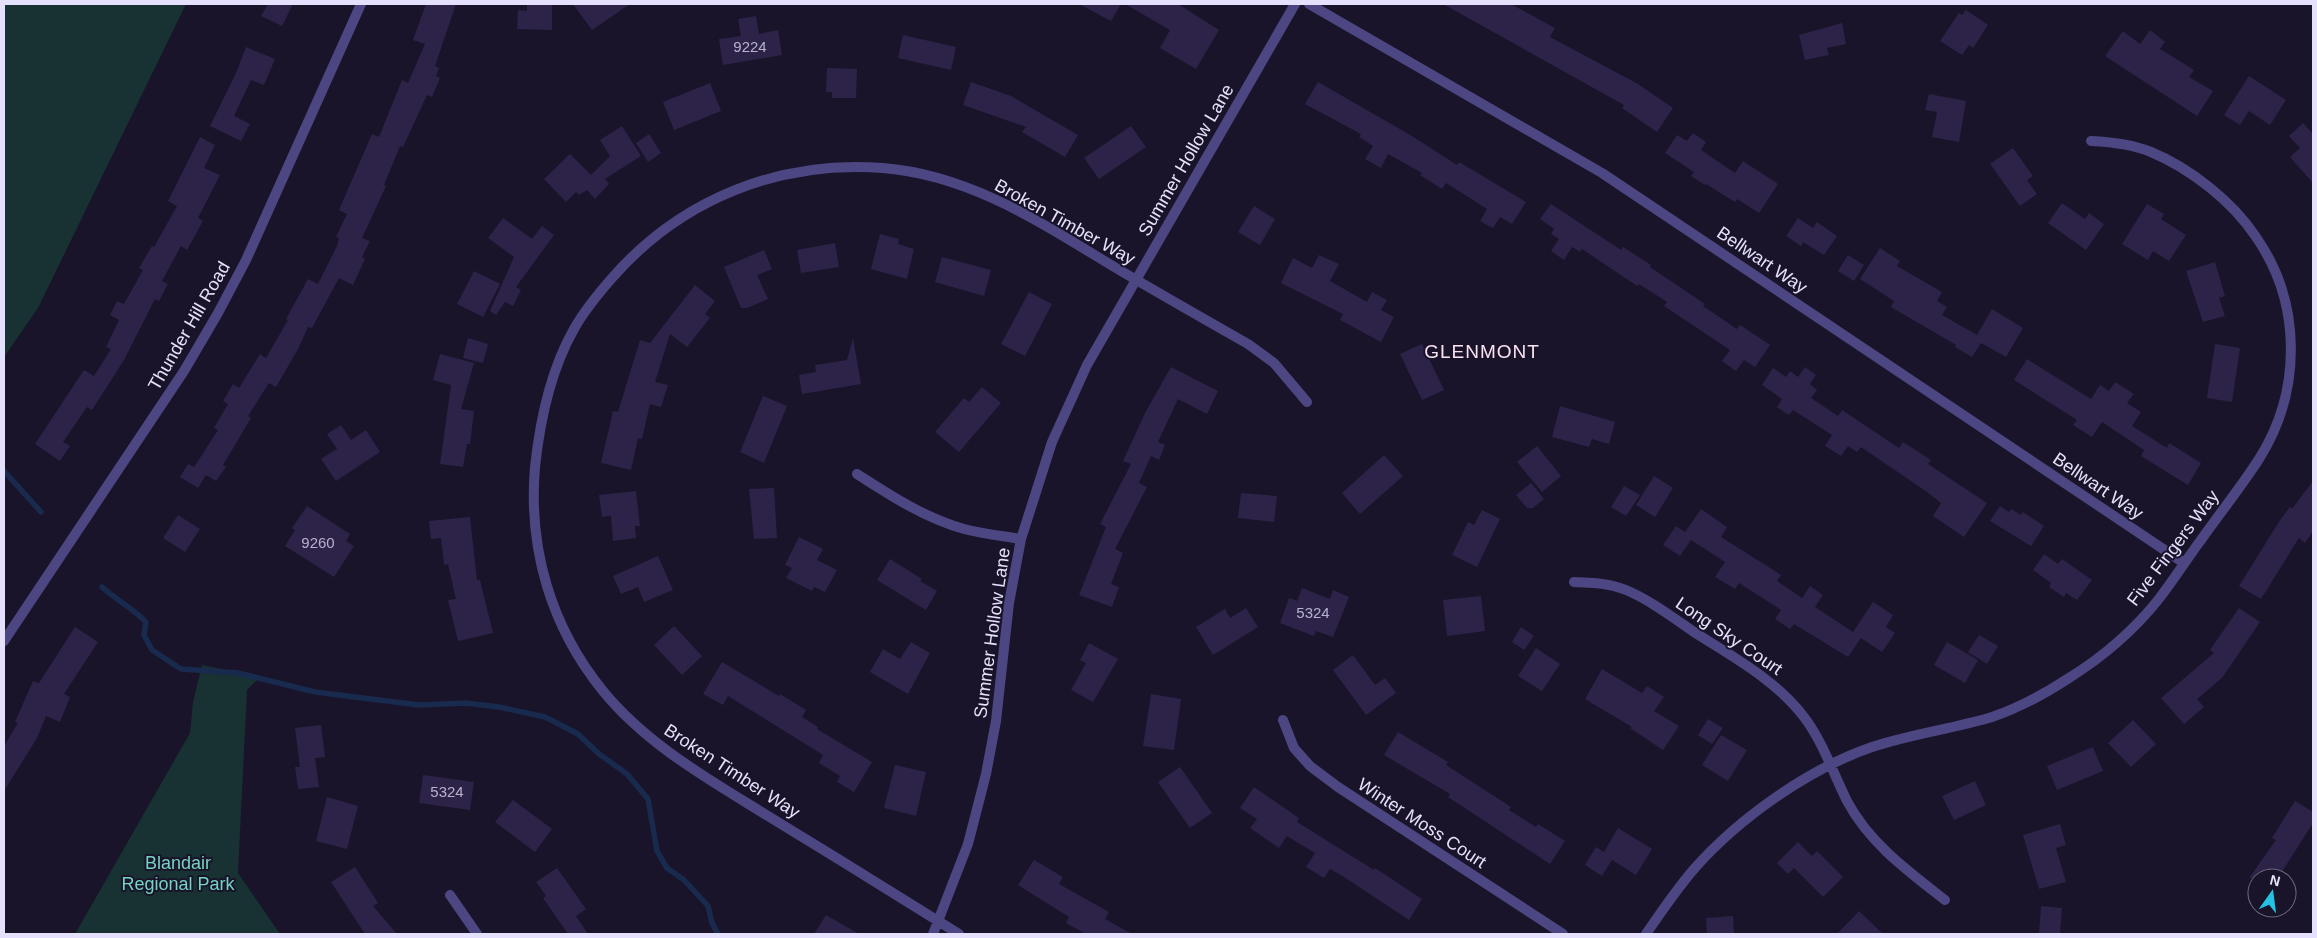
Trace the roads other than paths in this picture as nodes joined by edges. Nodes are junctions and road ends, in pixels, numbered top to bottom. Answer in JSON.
{"nodes":[{"id":1,"x":362,"y":4,"type":"edge"},
{"id":2,"x":1295,"y":4,"type":"edge"},
{"id":3,"x":1309,"y":4,"type":"edge"},
{"id":4,"x":2090,"y":141,"type":"dead end"},
{"id":5,"x":1136,"y":280,"type":"junction"},
{"id":6,"x":1307,"y":402,"type":"dead end"},
{"id":7,"x":857,"y":474,"type":"dead end"},
{"id":8,"x":1021,"y":540,"type":"junction"},
{"id":9,"x":2184,"y":563,"type":"junction"},
{"id":10,"x":1574,"y":582,"type":"dead end"},
{"id":11,"x":4,"y":641,"type":"edge"},
{"id":12,"x":1283,"y":720,"type":"dead end"},
{"id":13,"x":1832,"y":765,"type":"junction"},
{"id":14,"x":450,"y":895,"type":"dead end"},
{"id":15,"x":1945,"y":900,"type":"dead end"},
{"id":16,"x":939,"y":922,"type":"junction"},
{"id":17,"x":477,"y":934,"type":"edge"},
{"id":18,"x":933,"y":934,"type":"edge"},
{"id":19,"x":959,"y":934,"type":"edge"},
{"id":20,"x":1563,"y":934,"type":"edge"},
{"id":21,"x":1646,"y":934,"type":"edge"}],
"edges":[{"from":1,"to":11,"type":"street","name":"Thunder Hill Road"},
{"from":2,"to":5,"type":"street","name":"Summer Hollow Lane"},
{"from":3,"to":9,"type":"street","name":"Bellwart Way"},
{"from":4,"to":9,"type":"street","name":"Five Fingers Way"},
{"from":5,"to":6,"type":"street","name":"Broken Timber Way"},
{"from":5,"to":8,"type":"street","name":"Summer Hollow Lane"},
{"from":5,"to":16,"type":"street","name":"Broken Timber Way"},
{"from":7,"to":8,"type":"street"},
{"from":8,"to":16,"type":"street","name":"Summer Hollow Lane"},
{"from":9,"to":13,"type":"street","name":"Five Fingers Way"},
{"from":10,"to":13,"type":"street","name":"Long Sky Court"},
{"from":12,"to":20,"type":"street","name":"Winter Moss Court"},
{"from":13,"to":15,"type":"street","name":"Long Sky Court"},
{"from":13,"to":21,"type":"street","name":"Five Fingers Way"},
{"from":14,"to":17,"type":"street"},
{"from":16,"to":18,"type":"street","name":"Summer Hollow Lane"},
{"from":16,"to":19,"type":"street"}]}
